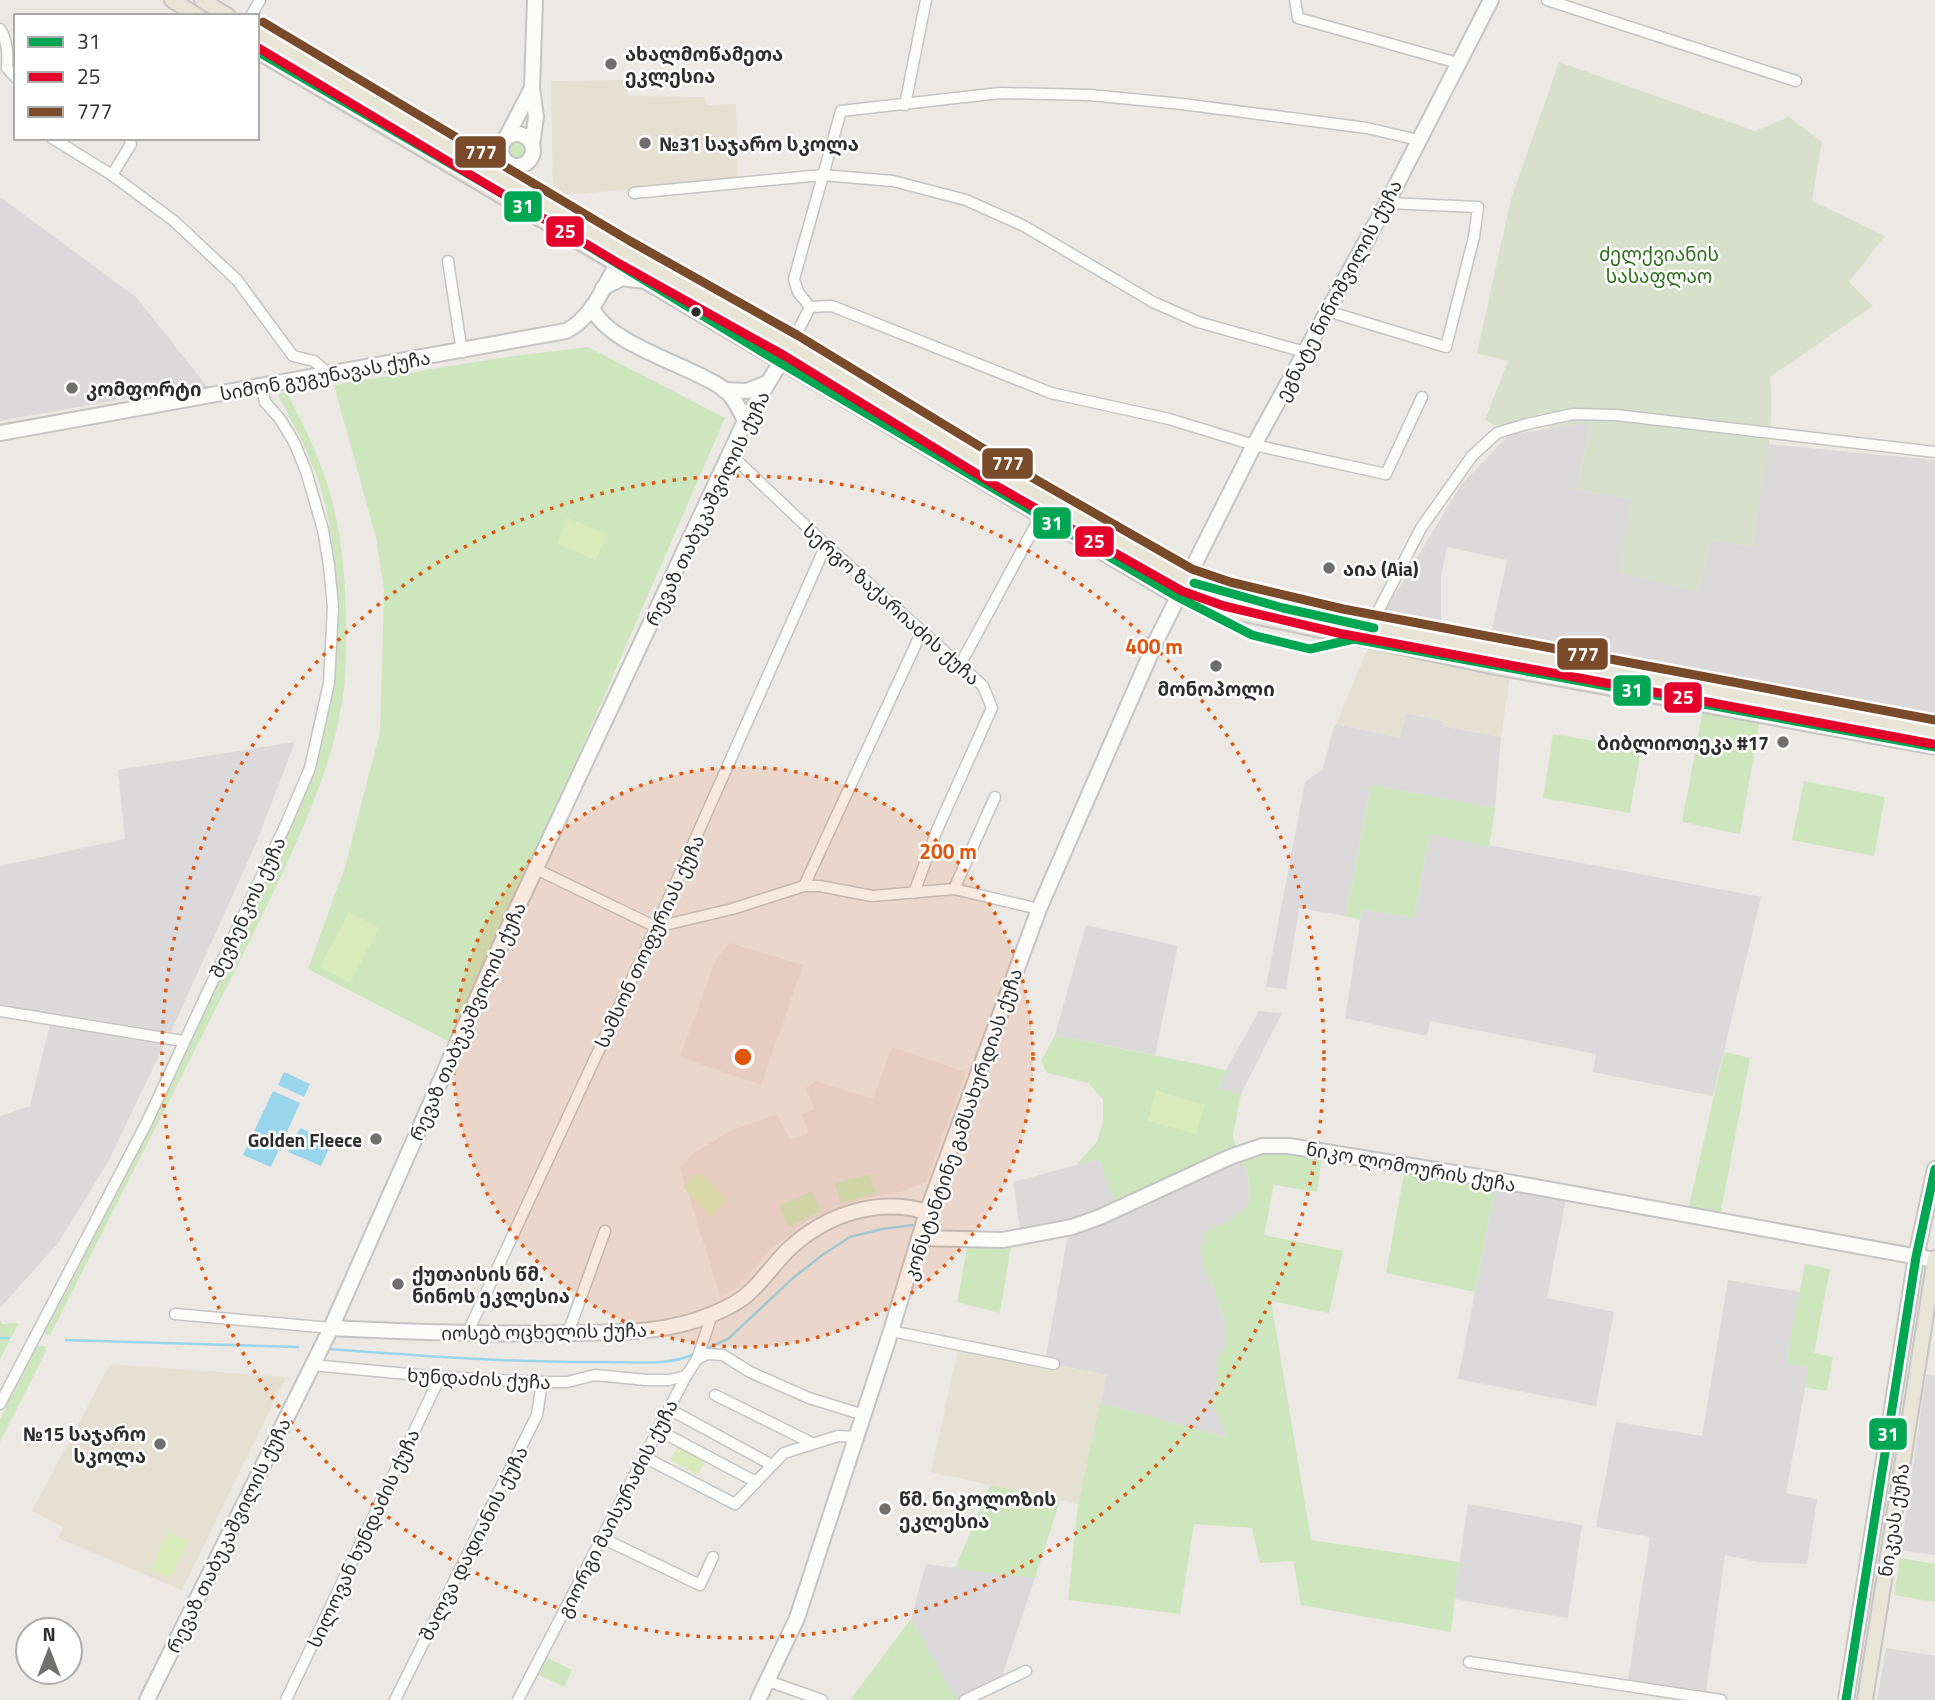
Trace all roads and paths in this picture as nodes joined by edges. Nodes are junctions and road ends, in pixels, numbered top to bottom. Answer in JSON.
{"nodes":[{"id":1,"x":172,"y":0,"type":"edge"},
{"id":2,"x":202,"y":0,"type":"edge"},
{"id":3,"x":535,"y":0,"type":"edge"},
{"id":4,"x":926,"y":0,"type":"edge"},
{"id":5,"x":1295,"y":0,"type":"edge"},
{"id":6,"x":1491,"y":0,"type":"edge"},
{"id":7,"x":1547,"y":0,"type":"edge"},
{"id":8,"x":195,"y":14,"type":"edge"},
{"id":9,"x":225,"y":14,"type":"edge"},
{"id":10,"x":0,"y":29,"type":"edge"},
{"id":11,"x":259,"y":34,"type":"edge"},
{"id":12,"x":259,"y":52,"type":"edge"},
{"id":13,"x":1458,"y":63,"type":"junction"},
{"id":14,"x":14,"y":76,"type":"edge"},
{"id":15,"x":1796,"y":81,"type":"dead end"},
{"id":16,"x":532,"y":88,"type":"junction"},
{"id":17,"x":905,"y":105,"type":"junction"},
{"id":18,"x":55,"y":140,"type":"edge"},
{"id":19,"x":130,"y":140,"type":"edge"},
{"id":20,"x":1418,"y":140,"type":"junction"},
{"id":21,"x":504,"y":144,"type":"junction"},
{"id":22,"x":532,"y":145,"type":"junction"},
{"id":23,"x":524,"y":165,"type":"junction"},
{"id":24,"x":480,"y":173,"type":"junction"},
{"id":25,"x":112,"y":175,"type":"junction"},
{"id":26,"x":822,"y":175,"type":"junction"},
{"id":27,"x":511,"y":192,"type":"junction"},
{"id":28,"x":634,"y":193,"type":"dead end"},
{"id":29,"x":1387,"y":203,"type":"junction"},
{"id":30,"x":620,"y":258,"type":"junction"},
{"id":31,"x":448,"y":261,"type":"dead end"},
{"id":32,"x":646,"y":281,"type":"junction"},
{"id":33,"x":602,"y":288,"type":"junction"},
{"id":34,"x":592,"y":307,"type":"junction"},
{"id":35,"x":810,"y":307,"type":"junction"},
{"id":36,"x":1327,"y":311,"type":"junction"},
{"id":37,"x":566,"y":331,"type":"junction"},
{"id":38,"x":615,"y":333,"type":"junction"},
{"id":39,"x":791,"y":345,"type":"junction"},
{"id":40,"x":462,"y":352,"type":"junction"},
{"id":41,"x":1305,"y":352,"type":"junction"},
{"id":42,"x":779,"y":362,"type":"junction"},
{"id":43,"x":328,"y":373,"type":"junction"},
{"id":44,"x":767,"y":383,"type":"junction"},
{"id":45,"x":261,"y":385,"type":"junction"},
{"id":46,"x":724,"y":390,"type":"junction"},
{"id":47,"x":1422,"y":397,"type":"dead end"},
{"id":48,"x":746,"y":421,"type":"junction"},
{"id":49,"x":0,"y":433,"type":"edge"},
{"id":50,"x":1254,"y":445,"type":"junction"},
{"id":51,"x":1935,"y":452,"type":"edge"},
{"id":52,"x":730,"y":454,"type":"junction"},
{"id":53,"x":1041,"y":515,"type":"junction"},
{"id":54,"x":826,"y":545,"type":"junction"},
{"id":55,"x":1187,"y":580,"type":"junction"},
{"id":56,"x":1178,"y":597,"type":"junction"},
{"id":57,"x":1370,"y":627,"type":"junction"},
{"id":58,"x":922,"y":631,"type":"junction"},
{"id":59,"x":960,"y":665,"type":"junction"},
{"id":60,"x":1935,"y":732,"type":"edge"},
{"id":61,"x":1935,"y":747,"type":"edge"},
{"id":62,"x":995,"y":797,"type":"dead end"},
{"id":63,"x":536,"y":869,"type":"junction"},
{"id":64,"x":804,"y":886,"type":"junction"},
{"id":65,"x":954,"y":890,"type":"junction"},
{"id":66,"x":914,"y":893,"type":"junction"},
{"id":67,"x":1039,"y":909,"type":"junction"},
{"id":68,"x":656,"y":927,"type":"junction"},
{"id":69,"x":0,"y":1011,"type":"edge"},
{"id":70,"x":183,"y":1041,"type":"junction"},
{"id":71,"x":1935,"y":1169,"type":"edge"},
{"id":72,"x":927,"y":1212,"type":"junction"},
{"id":73,"x":605,"y":1231,"type":"dead end"},
{"id":74,"x":919,"y":1238,"type":"junction"},
{"id":75,"x":1916,"y":1257,"type":"junction"},
{"id":76,"x":1935,"y":1260,"type":"edge"},
{"id":77,"x":175,"y":1314,"type":"dead end"},
{"id":78,"x":712,"y":1315,"type":"junction"},
{"id":79,"x":331,"y":1328,"type":"junction"},
{"id":80,"x":891,"y":1331,"type":"junction"},
{"id":81,"x":568,"y":1333,"type":"junction"},
{"id":82,"x":467,"y":1334,"type":"junction"},
{"id":83,"x":697,"y":1359,"type":"junction"},
{"id":84,"x":1054,"y":1364,"type":"dead end"},
{"id":85,"x":312,"y":1365,"type":"junction"},
{"id":86,"x":686,"y":1376,"type":"junction"},
{"id":87,"x":440,"y":1377,"type":"junction"},
{"id":88,"x":542,"y":1382,"type":"junction"},
{"id":89,"x":715,"y":1395,"type":"dead end"},
{"id":90,"x":0,"y":1404,"type":"edge"},
{"id":91,"x":669,"y":1409,"type":"junction"},
{"id":92,"x":864,"y":1415,"type":"junction"},
{"id":93,"x":658,"y":1430,"type":"junction"},
{"id":94,"x":857,"y":1437,"type":"junction"},
{"id":95,"x":811,"y":1443,"type":"junction"},
{"id":96,"x":644,"y":1457,"type":"junction"},
{"id":97,"x":772,"y":1465,"type":"junction"},
{"id":98,"x":756,"y":1482,"type":"junction"},
{"id":99,"x":601,"y":1538,"type":"junction"},
{"id":100,"x":713,"y":1557,"type":"dead end"},
{"id":101,"x":1469,"y":1662,"type":"dead end"},
{"id":102,"x":1026,"y":1671,"type":"dead end"},
{"id":103,"x":768,"y":1681,"type":"junction"},
{"id":104,"x":146,"y":1700,"type":"edge"},
{"id":105,"x":286,"y":1700,"type":"edge"},
{"id":106,"x":395,"y":1700,"type":"edge"},
{"id":107,"x":518,"y":1700,"type":"edge"},
{"id":108,"x":758,"y":1700,"type":"edge"},
{"id":109,"x":822,"y":1700,"type":"edge"},
{"id":110,"x":965,"y":1700,"type":"edge"},
{"id":111,"x":1721,"y":1700,"type":"edge"},
{"id":112,"x":1846,"y":1700,"type":"edge"},
{"id":113,"x":1866,"y":1700,"type":"edge"}],
"edges":[{"from":1,"to":8,"type":"main road"},
{"from":2,"to":9,"type":"main road"},
{"from":3,"to":16,"type":"street"},
{"from":4,"to":17,"type":"street"},
{"from":5,"to":13,"type":"street"},
{"from":6,"to":13,"type":"street","name":"ეგნატე ნინოშვილის ქუჩა"},
{"from":7,"to":15,"type":"street"},
{"from":10,"to":14,"type":"street"},
{"from":11,"to":24,"type":"main road"},
{"from":12,"to":24,"type":"main road"},
{"from":13,"to":20,"type":"street","name":"ეგნატე ნინოშვილის ქუჩა"},
{"from":16,"to":21,"type":"street"},
{"from":16,"to":22,"type":"street"},
{"from":17,"to":20,"type":"street"},
{"from":17,"to":26,"type":"street"},
{"from":18,"to":25,"type":"street"},
{"from":19,"to":25,"type":"street"},
{"from":20,"to":29,"type":"street","name":"ეგნატე ნინოშვილის ქუჩა"},
{"from":21,"to":22,"type":"street"},
{"from":21,"to":23,"type":"street"},
{"from":21,"to":24,"type":"street"},
{"from":22,"to":23,"type":"street"},
{"from":23,"to":27,"type":"street"},
{"from":24,"to":27,"type":"main road"},
{"from":25,"to":43,"type":"street"},
{"from":26,"to":28,"type":"street"},
{"from":26,"to":35,"type":"street"},
{"from":26,"to":41,"type":"street"},
{"from":27,"to":30,"type":"main road"},
{"from":29,"to":36,"type":"street","name":"ეგნატე ნინოშვილის ქუჩა"},
{"from":29,"to":36,"type":"street"},
{"from":30,"to":32,"type":"main road"},
{"from":30,"to":33,"type":"street"},
{"from":30,"to":39,"type":"main road"},
{"from":31,"to":40,"type":"street"},
{"from":32,"to":33,"type":"street"},
{"from":32,"to":42,"type":"main road"},
{"from":33,"to":34,"type":"street"},
{"from":34,"to":37,"type":"street"},
{"from":34,"to":38,"type":"street"},
{"from":35,"to":39,"type":"street"},
{"from":35,"to":50,"type":"street"},
{"from":36,"to":41,"type":"street","name":"ეგნატე ნინოშვილის ქუჩა"},
{"from":37,"to":38,"type":"street","name":"სიმონ გუგუნავას ქუჩა"},
{"from":37,"to":40,"type":"street","name":"სიმონ გუგუნავას ქუჩა"},
{"from":38,"to":46,"type":"street"},
{"from":39,"to":42,"type":"street","name":"რევაზ თაბუკაშვილის ქუჩა"},
{"from":39,"to":55,"type":"main road"},
{"from":40,"to":43,"type":"street","name":"სიმონ გუგუნავას ქუჩა"},
{"from":41,"to":50,"type":"street","name":"ეგნატე ნინოშვილის ქუჩა"},
{"from":42,"to":44,"type":"street","name":"რევაზ თაბუკაშვილის ქუჩა"},
{"from":42,"to":53,"type":"main road"},
{"from":43,"to":45,"type":"street","name":"სიმონ გუგუნავას ქუჩა"},
{"from":44,"to":46,"type":"street"},
{"from":44,"to":48,"type":"street","name":"რევაზ თაბუკაშვილის ქუჩა"},
{"from":45,"to":49,"type":"street","name":"სიმონ გუგუნავას ქუჩა"},
{"from":45,"to":70,"type":"street","name":"შევჩენკოს ქუჩა"},
{"from":46,"to":48,"type":"street"},
{"from":47,"to":50,"type":"street"},
{"from":48,"to":52,"type":"street","name":"რევაზ თაბუკაშვილის ქუჩა"},
{"from":50,"to":55,"type":"street","name":"ეგნატე ნინოშვილის ქუჩა"},
{"from":51,"to":57,"type":"street"},
{"from":52,"to":54,"type":"street","name":"სერგო ზაქარიაძის ქუჩა"},
{"from":52,"to":63,"type":"street","name":"რევაზ თაბუკაშვილის ქუჩა"},
{"from":53,"to":56,"type":"main road"},
{"from":53,"to":59,"type":"street"},
{"from":54,"to":58,"type":"street","name":"სერგო ზაქარიაძის ქუჩა"},
{"from":54,"to":68,"type":"street","name":"სამსონ თოფურიას ქუჩა"},
{"from":55,"to":56,"type":"street","name":"ეგნატე ნინოშვილის ქუჩა"},
{"from":55,"to":57,"type":"main road"},
{"from":56,"to":61,"type":"main road"},
{"from":56,"to":67,"type":"street","name":"კონსტანტინე გამსახურდიას ქუჩა"},
{"from":57,"to":60,"type":"main road"},
{"from":58,"to":59,"type":"street","name":"სერგო ზაქარიაძის ქუჩა"},
{"from":58,"to":64,"type":"street"},
{"from":59,"to":66,"type":"street","name":"სერგო ზაქარიაძის ქუჩა"},
{"from":62,"to":65,"type":"street"},
{"from":63,"to":68,"type":"street"},
{"from":63,"to":79,"type":"street","name":"რევაზ თაბუკაშვილის ქუჩა"},
{"from":64,"to":66,"type":"street"},
{"from":64,"to":68,"type":"street"},
{"from":65,"to":66,"type":"street"},
{"from":65,"to":67,"type":"street"},
{"from":67,"to":72,"type":"street","name":"კონსტანტინე გამსახურდიას ქუჩა"},
{"from":68,"to":82,"type":"street","name":"სამსონ თოფურიას ქუჩა"},
{"from":69,"to":70,"type":"street"},
{"from":70,"to":90,"type":"street","name":"შევჩენკოს ქუჩა"},
{"from":71,"to":75,"type":"main road","name":"ნიკეას ქუჩა"},
{"from":72,"to":74,"type":"street","name":"კონსტანტინე გამსახურდიას ქუჩა"},
{"from":72,"to":78,"type":"street","name":"იოსებ ოცხელის ქუჩა"},
{"from":73,"to":81,"type":"street"},
{"from":74,"to":75,"type":"street","name":"ნიკო ლომოურის ქუჩა"},
{"from":74,"to":80,"type":"street","name":"კონსტანტინე გამსახურდიას ქუჩა"},
{"from":75,"to":76,"type":"street","name":"ნიკო ლომოურის ქუჩა"},
{"from":75,"to":112,"type":"main road","name":"ნიკეას ქუჩა"},
{"from":76,"to":113,"type":"main road","name":"ნიკეას ქუჩა"},
{"from":77,"to":79,"type":"street"},
{"from":78,"to":81,"type":"street","name":"იოსებ ოცხელის ქუჩა"},
{"from":78,"to":83,"type":"street","name":"გიორგი მაისურაძის ქუჩა"},
{"from":79,"to":82,"type":"street","name":"იოსებ ოცხელის ქუჩა"},
{"from":79,"to":85,"type":"street","name":"რევაზ თაბუკაშვილის ქუჩა"},
{"from":80,"to":84,"type":"street"},
{"from":80,"to":92,"type":"street","name":"კონსტანტინე გამსახურდიას ქუჩა"},
{"from":81,"to":82,"type":"street","name":"იოსებ ოცხელის ქუჩა"},
{"from":83,"to":86,"type":"street","name":"გიორგი მაისურაძის ქუჩა"},
{"from":83,"to":92,"type":"street"},
{"from":85,"to":87,"type":"street","name":"ხუნდაძის ქუჩა"},
{"from":85,"to":104,"type":"street","name":"რევაზ თაბუკაშვილის ქუჩა"},
{"from":86,"to":88,"type":"street","name":"ხუნდაძის ქუჩა"},
{"from":86,"to":91,"type":"street","name":"გიორგი მაისურაძის ქუჩა"},
{"from":87,"to":88,"type":"street","name":"ხუნდაძის ქუჩა"},
{"from":87,"to":105,"type":"street","name":"სილოვან ხუნდაძის ქუჩა"},
{"from":88,"to":106,"type":"street","name":"შალვა დადიანის ქუჩა"},
{"from":89,"to":95,"type":"street"},
{"from":91,"to":93,"type":"street","name":"გიორგი მაისურაძის ქუჩა"},
{"from":91,"to":97,"type":"street"},
{"from":92,"to":94,"type":"street","name":"კონსტანტინე გამსახურდიას ქუჩა"},
{"from":93,"to":96,"type":"street","name":"გიორგი მაისურაძის ქუჩა"},
{"from":93,"to":98,"type":"street"},
{"from":94,"to":95,"type":"street"},
{"from":94,"to":103,"type":"street","name":"კონსტანტინე გამსახურდიას ქუჩა"},
{"from":95,"to":97,"type":"street"},
{"from":96,"to":98,"type":"street"},
{"from":96,"to":99,"type":"street","name":"გიორგი მაისურაძის ქუჩა"},
{"from":97,"to":98,"type":"street"},
{"from":99,"to":100,"type":"street"},
{"from":99,"to":107,"type":"street","name":"გიორგი მაისურაძის ქუჩა"},
{"from":101,"to":111,"type":"street"},
{"from":102,"to":110,"type":"street"},
{"from":103,"to":108,"type":"street","name":"კონსტანტინე გამსახურდიას ქუჩა"},
{"from":103,"to":109,"type":"street"}]}
